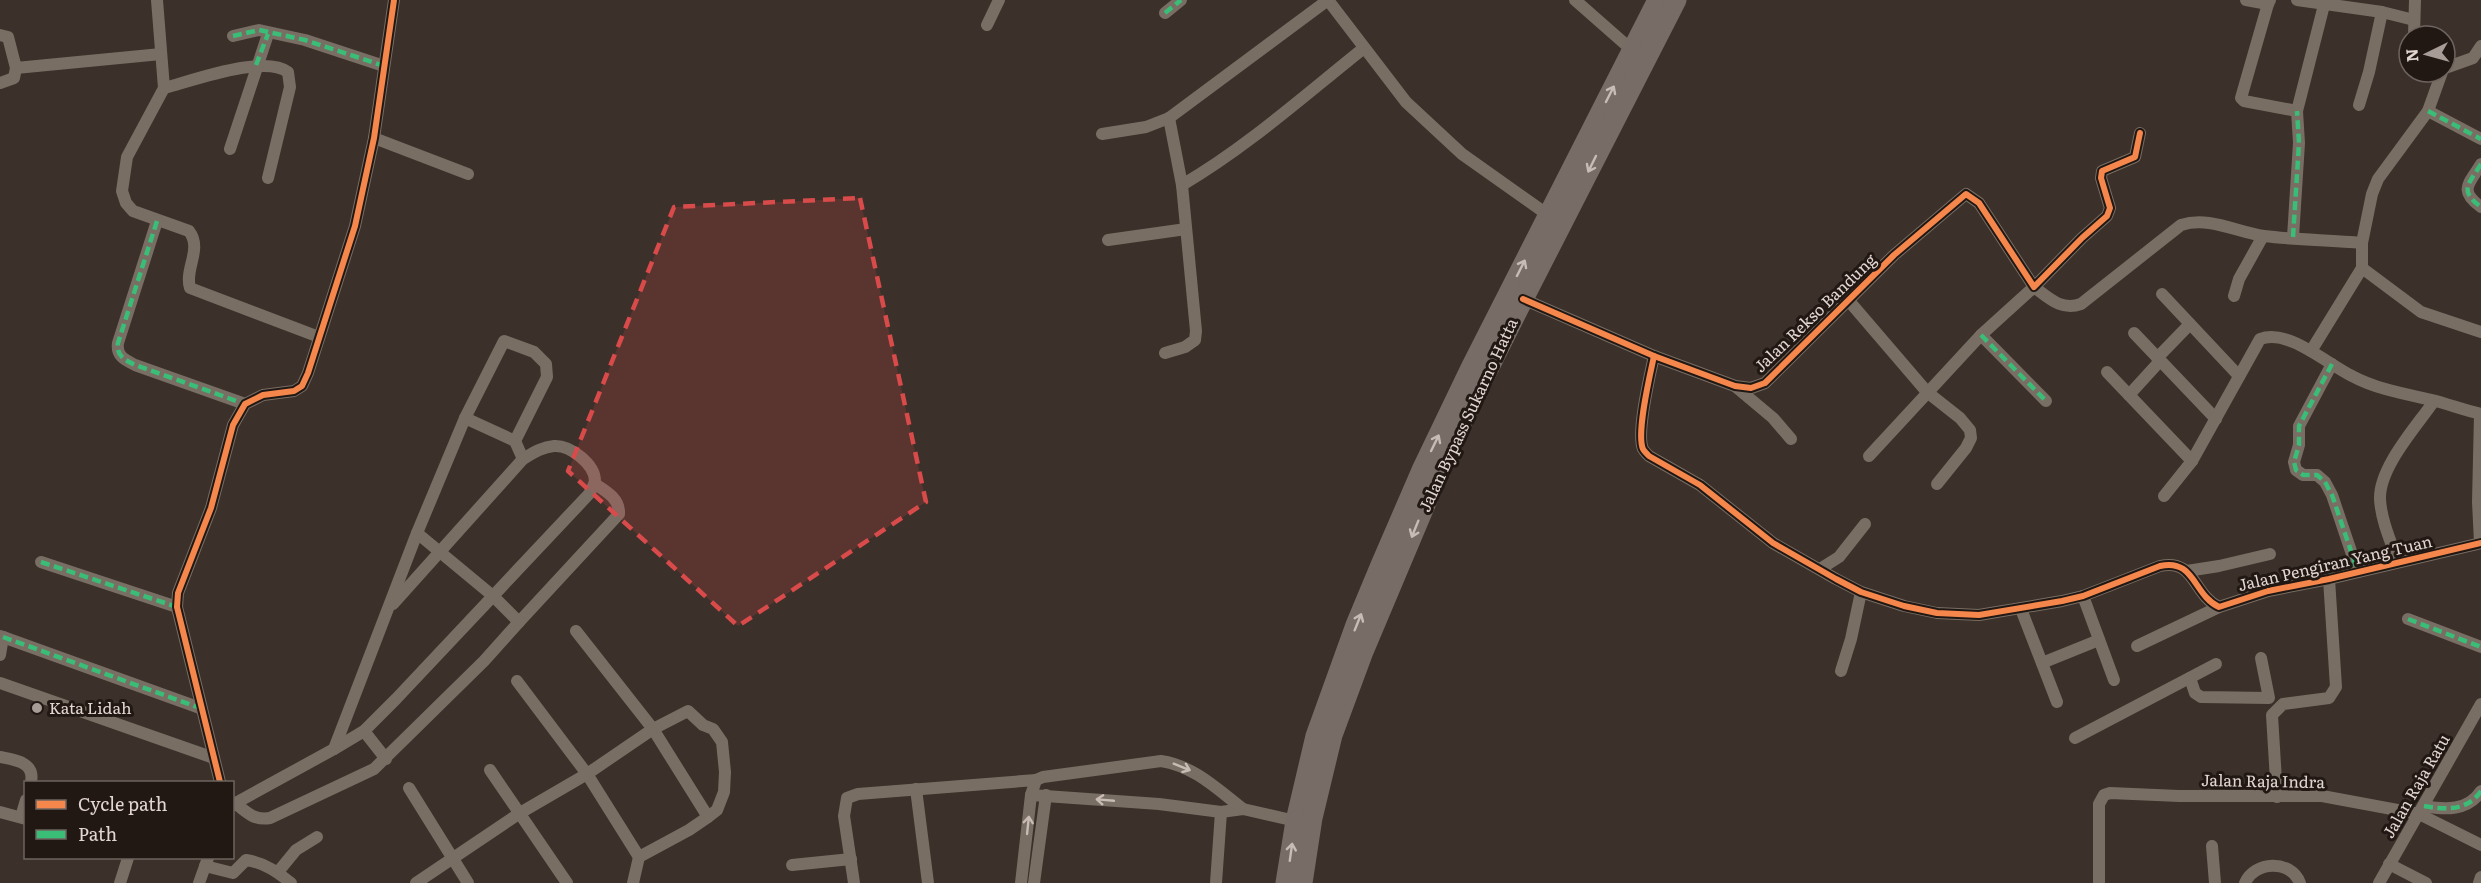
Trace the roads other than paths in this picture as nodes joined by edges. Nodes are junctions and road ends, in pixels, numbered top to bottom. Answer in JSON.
{"nodes":[{"id":1,"x":157,"y":0,"type":"edge"},
{"id":2,"x":394,"y":0,"type":"edge"},
{"id":3,"x":999,"y":0,"type":"edge"},
{"id":4,"x":1181,"y":0,"type":"edge"},
{"id":5,"x":1328,"y":0,"type":"edge"},
{"id":6,"x":1575,"y":0,"type":"edge"},
{"id":7,"x":1658,"y":0,"type":"edge"},
{"id":8,"x":1676,"y":0,"type":"edge"},
{"id":9,"x":2246,"y":0,"type":"edge"},
{"id":10,"x":2296,"y":0,"type":"edge"},
{"id":11,"x":2415,"y":0,"type":"edge"},
{"id":12,"x":2269,"y":2,"type":"edge"},
{"id":13,"x":2324,"y":5,"type":"junction"},
{"id":14,"x":2382,"y":12,"type":"junction"},
{"id":15,"x":1165,"y":13,"type":"dead end"},
{"id":16,"x":2414,"y":20,"type":"junction"},
{"id":17,"x":2414,"y":24,"type":"edge"},
{"id":18,"x":987,"y":25,"type":"dead end"},
{"id":19,"x":0,"y":34,"type":"edge"},
{"id":20,"x":268,"y":34,"type":"junction"},
{"id":21,"x":233,"y":36,"type":"dead end"},
{"id":22,"x":2481,"y":46,"type":"edge"},
{"id":23,"x":1364,"y":48,"type":"junction"},
{"id":24,"x":1633,"y":51,"type":"junction"},
{"id":25,"x":161,"y":54,"type":"junction"},
{"id":26,"x":2457,"y":64,"type":"edge"},
{"id":27,"x":256,"y":65,"type":"junction"},
{"id":28,"x":384,"y":66,"type":"junction"},
{"id":29,"x":16,"y":68,"type":"junction"},
{"id":30,"x":0,"y":83,"type":"edge"},
{"id":31,"x":2438,"y":84,"type":"edge"},
{"id":32,"x":164,"y":88,"type":"junction"},
{"id":33,"x":2359,"y":105,"type":"dead end"},
{"id":34,"x":2297,"y":111,"type":"junction"},
{"id":35,"x":2428,"y":111,"type":"junction"},
{"id":36,"x":1169,"y":118,"type":"junction"},
{"id":37,"x":2140,"y":133,"type":"dead end"},
{"id":38,"x":1102,"y":134,"type":"dead end"},
{"id":39,"x":374,"y":138,"type":"junction"},
{"id":40,"x":2481,"y":139,"type":"edge"},
{"id":41,"x":230,"y":149,"type":"dead end"},
{"id":42,"x":2481,"y":164,"type":"edge"},
{"id":43,"x":468,"y":174,"type":"dead end"},
{"id":44,"x":268,"y":178,"type":"dead end"},
{"id":45,"x":1182,"y":185,"type":"junction"},
{"id":46,"x":2481,"y":207,"type":"edge"},
{"id":47,"x":1548,"y":215,"type":"junction"},
{"id":48,"x":157,"y":220,"type":"junction"},
{"id":49,"x":1186,"y":229,"type":"junction"},
{"id":50,"x":2263,"y":236,"type":"junction"},
{"id":51,"x":2294,"y":237,"type":"junction"},
{"id":52,"x":1108,"y":240,"type":"dead end"},
{"id":53,"x":2362,"y":243,"type":"junction"},
{"id":54,"x":2362,"y":268,"type":"junction"},
{"id":55,"x":2034,"y":287,"type":"junction"},
{"id":56,"x":2162,"y":294,"type":"dead end"},
{"id":57,"x":2234,"y":296,"type":"dead end"},
{"id":58,"x":1523,"y":299,"type":"junction"},
{"id":59,"x":1849,"y":301,"type":"junction"},
{"id":60,"x":2190,"y":324,"type":"junction"},
{"id":61,"x":2481,"y":332,"type":"edge"},
{"id":62,"x":2134,"y":333,"type":"dead end"},
{"id":63,"x":1981,"y":335,"type":"junction"},
{"id":64,"x":319,"y":337,"type":"junction"},
{"id":65,"x":2311,"y":351,"type":"junction"},
{"id":66,"x":1165,"y":353,"type":"dead end"},
{"id":67,"x":1654,"y":356,"type":"junction"},
{"id":68,"x":2159,"y":359,"type":"junction"},
{"id":69,"x":2332,"y":364,"type":"junction"},
{"id":70,"x":2107,"y":372,"type":"dead end"},
{"id":71,"x":2239,"y":376,"type":"junction"},
{"id":72,"x":1735,"y":386,"type":"junction"},
{"id":73,"x":1927,"y":392,"type":"junction"},
{"id":74,"x":2129,"y":394,"type":"junction"},
{"id":75,"x":2046,"y":401,"type":"dead end"},
{"id":76,"x":2434,"y":401,"type":"junction"},
{"id":77,"x":244,"y":404,"type":"junction"},
{"id":78,"x":2480,"y":414,"type":"edge"},
{"id":79,"x":465,"y":418,"type":"junction"},
{"id":80,"x":2216,"y":419,"type":"junction"},
{"id":81,"x":1791,"y":439,"type":"dead end"},
{"id":82,"x":515,"y":441,"type":"junction"},
{"id":83,"x":1869,"y":456,"type":"dead end"},
{"id":84,"x":523,"y":459,"type":"junction"},
{"id":85,"x":2193,"y":461,"type":"junction"},
{"id":86,"x":595,"y":484,"type":"junction"},
{"id":87,"x":1937,"y":484,"type":"dead end"},
{"id":88,"x":2164,"y":496,"type":"dead end"},
{"id":89,"x":1865,"y":524,"type":"dead end"},
{"id":90,"x":417,"y":533,"type":"junction"},
{"id":91,"x":2480,"y":543,"type":"edge"},
{"id":92,"x":441,"y":552,"type":"junction"},
{"id":93,"x":2270,"y":554,"type":"dead end"},
{"id":94,"x":41,"y":562,"type":"dead end"},
{"id":95,"x":2398,"y":562,"type":"junction"},
{"id":96,"x":1820,"y":569,"type":"junction"},
{"id":97,"x":2187,"y":571,"type":"junction"},
{"id":98,"x":2358,"y":572,"type":"junction"},
{"id":99,"x":2329,"y":579,"type":"junction"},
{"id":100,"x":1861,"y":592,"type":"junction"},
{"id":101,"x":493,"y":596,"type":"junction"},
{"id":102,"x":2083,"y":596,"type":"junction"},
{"id":103,"x":177,"y":607,"type":"junction"},
{"id":104,"x":2219,"y":607,"type":"junction"},
{"id":105,"x":388,"y":609,"type":"junction"},
{"id":106,"x":2021,"y":609,"type":"junction"},
{"id":107,"x":2408,"y":619,"type":"dead end"},
{"id":108,"x":519,"y":622,"type":"junction"},
{"id":109,"x":576,"y":631,"type":"dead end"},
{"id":110,"x":2,"y":636,"type":"edge"},
{"id":111,"x":2099,"y":640,"type":"junction"},
{"id":112,"x":2137,"y":646,"type":"dead end"},
{"id":113,"x":2481,"y":647,"type":"edge"},
{"id":114,"x":0,"y":654,"type":"edge"},
{"id":115,"x":2261,"y":658,"type":"dead end"},
{"id":116,"x":2042,"y":663,"type":"junction"},
{"id":117,"x":2216,"y":664,"type":"dead end"},
{"id":118,"x":1841,"y":671,"type":"dead end"},
{"id":119,"x":2190,"y":678,"type":"junction"},
{"id":120,"x":2114,"y":680,"type":"dead end"},
{"id":121,"x":517,"y":681,"type":"dead end"},
{"id":122,"x":0,"y":683,"type":"edge"},
{"id":123,"x":2268,"y":698,"type":"junction"},
{"id":124,"x":2056,"y":702,"type":"dead end"},
{"id":125,"x":2481,"y":704,"type":"edge"},
{"id":126,"x":2279,"y":706,"type":"junction"},
{"id":127,"x":200,"y":708,"type":"junction"},
{"id":128,"x":653,"y":729,"type":"junction"},
{"id":129,"x":364,"y":731,"type":"junction"},
{"id":130,"x":2075,"y":738,"type":"dead end"},
{"id":131,"x":334,"y":749,"type":"junction"},
{"id":132,"x":0,"y":757,"type":"edge"},
{"id":133,"x":214,"y":758,"type":"junction"},
{"id":134,"x":386,"y":759,"type":"junction"},
{"id":135,"x":490,"y":770,"type":"dead end"},
{"id":136,"x":587,"y":774,"type":"junction"},
{"id":137,"x":1036,"y":780,"type":"junction"},
{"id":138,"x":31,"y":781,"type":"edge"},
{"id":139,"x":220,"y":781,"type":"edge"},
{"id":140,"x":409,"y":788,"type":"dead end"},
{"id":141,"x":916,"y":789,"type":"junction"},
{"id":142,"x":2481,"y":791,"type":"edge"},
{"id":143,"x":1031,"y":795,"type":"junction"},
{"id":144,"x":1046,"y":795,"type":"junction"},
{"id":145,"x":2277,"y":796,"type":"junction"},
{"id":146,"x":234,"y":804,"type":"edge"},
{"id":147,"x":1243,"y":809,"type":"junction"},
{"id":148,"x":0,"y":812,"type":"edge"},
{"id":149,"x":1221,"y":812,"type":"junction"},
{"id":150,"x":520,"y":813,"type":"junction"},
{"id":151,"x":2424,"y":813,"type":"junction"},
{"id":152,"x":708,"y":817,"type":"junction"},
{"id":153,"x":23,"y":818,"type":"edge"},
{"id":154,"x":1303,"y":823,"type":"junction"},
{"id":155,"x":317,"y":837,"type":"dead end"},
{"id":156,"x":2481,"y":845,"type":"edge"},
{"id":157,"x":2212,"y":846,"type":"dead end"},
{"id":158,"x":639,"y":857,"type":"junction"},
{"id":159,"x":454,"y":858,"type":"junction"},
{"id":160,"x":128,"y":859,"type":"edge"},
{"id":161,"x":851,"y":859,"type":"junction"},
{"id":162,"x":206,"y":862,"type":"edge"},
{"id":163,"x":2389,"y":864,"type":"junction"},
{"id":164,"x":792,"y":865,"type":"dead end"},
{"id":165,"x":278,"y":872,"type":"junction"},
{"id":166,"x":2481,"y":878,"type":"edge"},
{"id":167,"x":120,"y":883,"type":"edge"},
{"id":168,"x":199,"y":883,"type":"edge"},
{"id":169,"x":291,"y":883,"type":"edge"},
{"id":170,"x":416,"y":883,"type":"edge"},
{"id":171,"x":468,"y":883,"type":"edge"},
{"id":172,"x":567,"y":883,"type":"edge"},
{"id":173,"x":633,"y":883,"type":"edge"},
{"id":174,"x":854,"y":883,"type":"edge"},
{"id":175,"x":928,"y":883,"type":"edge"},
{"id":176,"x":1021,"y":883,"type":"edge"},
{"id":177,"x":1034,"y":883,"type":"edge"},
{"id":178,"x":1216,"y":883,"type":"edge"},
{"id":179,"x":1286,"y":883,"type":"edge"},
{"id":180,"x":1302,"y":883,"type":"edge"},
{"id":181,"x":2099,"y":883,"type":"edge"},
{"id":182,"x":2215,"y":883,"type":"edge"},
{"id":183,"x":2245,"y":883,"type":"edge"},
{"id":184,"x":2300,"y":883,"type":"edge"},
{"id":185,"x":2379,"y":883,"type":"edge"},
{"id":186,"x":2427,"y":883,"type":"edge"},
{"id":187,"x":2479,"y":883,"type":"edge"}],
"edges":[{"from":1,"to":25,"type":"street"},
{"from":2,"to":28,"type":"street"},
{"from":3,"to":18,"type":"street"},
{"from":4,"to":15,"type":"street"},
{"from":5,"to":23,"type":"street"},
{"from":5,"to":36,"type":"street"},
{"from":6,"to":24,"type":"street"},
{"from":7,"to":24,"type":"highway","name":"Jalan Bypass Sukarno Hatta"},
{"from":8,"to":58,"type":"highway","name":"Jalan Bypass Sukarno Hatta","one_way":true},
{"from":9,"to":12,"type":"street"},
{"from":10,"to":13,"type":"street"},
{"from":11,"to":16,"type":"street"},
{"from":12,"to":34,"type":"street"},
{"from":13,"to":14,"type":"street"},
{"from":13,"to":34,"type":"street"},
{"from":14,"to":16,"type":"street"},
{"from":14,"to":33,"type":"street"},
{"from":16,"to":17,"type":"street"},
{"from":19,"to":29,"type":"street"},
{"from":20,"to":21,"type":"street"},
{"from":20,"to":27,"type":"street"},
{"from":20,"to":28,"type":"street"},
{"from":22,"to":26,"type":"street"},
{"from":23,"to":45,"type":"street"},
{"from":23,"to":47,"type":"street"},
{"from":47,"to":24,"type":"highway","name":"Jalan Bypass Sukarno Hatta","one_way":true},
{"from":25,"to":29,"type":"street"},
{"from":25,"to":32,"type":"street"},
{"from":27,"to":32,"type":"street"},
{"from":27,"to":41,"type":"street"},
{"from":27,"to":44,"type":"street"},
{"from":28,"to":39,"type":"street"},
{"from":29,"to":30,"type":"street"},
{"from":31,"to":35,"type":"street"},
{"from":32,"to":48,"type":"street"},
{"from":34,"to":51,"type":"street"},
{"from":35,"to":40,"type":"street"},
{"from":35,"to":53,"type":"street"},
{"from":36,"to":38,"type":"street"},
{"from":36,"to":45,"type":"street"},
{"from":37,"to":55,"type":"street"},
{"from":39,"to":43,"type":"street"},
{"from":39,"to":64,"type":"street"},
{"from":42,"to":46,"type":"street"},
{"from":45,"to":49,"type":"street"},
{"from":154,"to":47,"type":"highway","name":"Jalan Bypass Sukarno Hatta","one_way":true},
{"from":48,"to":64,"type":"street"},
{"from":48,"to":77,"type":"street"},
{"from":49,"to":52,"type":"street"},
{"from":49,"to":66,"type":"street"},
{"from":50,"to":51,"type":"street"},
{"from":50,"to":55,"type":"street"},
{"from":50,"to":57,"type":"street"},
{"from":51,"to":53,"type":"street"},
{"from":53,"to":54,"type":"street"},
{"from":54,"to":61,"type":"street"},
{"from":54,"to":65,"type":"street"},
{"from":55,"to":59,"type":"street","name":"Jalan Rekso Bandung"},
{"from":55,"to":63,"type":"street"},
{"from":56,"to":60,"type":"street"},
{"from":58,"to":67,"type":"street","name":"Jalan Rekso Bandung"},
{"from":58,"to":154,"type":"highway","name":"Jalan Bypass Sukarno Hatta","one_way":true},
{"from":59,"to":72,"type":"street","name":"Jalan Rekso Bandung"},
{"from":59,"to":73,"type":"street"},
{"from":60,"to":68,"type":"street"},
{"from":60,"to":71,"type":"street"},
{"from":62,"to":68,"type":"street"},
{"from":63,"to":73,"type":"street"},
{"from":63,"to":75,"type":"street"},
{"from":64,"to":77,"type":"street"},
{"from":65,"to":69,"type":"street"},
{"from":65,"to":71,"type":"street"},
{"from":67,"to":72,"type":"street","name":"Jalan Rekso Bandung"},
{"from":67,"to":96,"type":"street"},
{"from":68,"to":74,"type":"street"},
{"from":68,"to":80,"type":"street"},
{"from":69,"to":76,"type":"street"},
{"from":69,"to":98,"type":"street"},
{"from":70,"to":74,"type":"street"},
{"from":71,"to":80,"type":"street"},
{"from":72,"to":81,"type":"street"},
{"from":73,"to":83,"type":"street"},
{"from":73,"to":87,"type":"street"},
{"from":74,"to":85,"type":"street"},
{"from":76,"to":78,"type":"street"},
{"from":76,"to":95,"type":"street"},
{"from":77,"to":103,"type":"street"},
{"from":78,"to":91,"type":"street"},
{"from":79,"to":82,"type":"street"},
{"from":79,"to":82,"type":"street"},
{"from":79,"to":90,"type":"street"},
{"from":80,"to":85,"type":"street"},
{"from":82,"to":84,"type":"street"},
{"from":84,"to":86,"type":"street"},
{"from":84,"to":92,"type":"street"},
{"from":85,"to":88,"type":"street"},
{"from":86,"to":101,"type":"street"},
{"from":86,"to":108,"type":"street"},
{"from":89,"to":96,"type":"street"},
{"from":90,"to":92,"type":"street"},
{"from":90,"to":105,"type":"street"},
{"from":91,"to":95,"type":"street","name":"Jalan Pengiran Yang Tuan"},
{"from":92,"to":101,"type":"street"},
{"from":92,"to":105,"type":"street"},
{"from":93,"to":97,"type":"street"},
{"from":94,"to":103,"type":"street"},
{"from":95,"to":98,"type":"street","name":"Jalan Pengiran Yang Tuan"},
{"from":96,"to":100,"type":"street"},
{"from":97,"to":102,"type":"street"},
{"from":97,"to":104,"type":"street"},
{"from":98,"to":99,"type":"street","name":"Jalan Pengiran Yang Tuan"},
{"from":99,"to":104,"type":"street","name":"Jalan Pengiran Yang Tuan"},
{"from":99,"to":126,"type":"street"},
{"from":100,"to":106,"type":"street"},
{"from":100,"to":118,"type":"street"},
{"from":101,"to":108,"type":"street"},
{"from":101,"to":129,"type":"street"},
{"from":102,"to":106,"type":"street"},
{"from":102,"to":111,"type":"street"},
{"from":103,"to":127,"type":"street"},
{"from":104,"to":112,"type":"street","name":"Jalan Pengiran Yang Tuan"},
{"from":105,"to":131,"type":"street"},
{"from":106,"to":116,"type":"street"},
{"from":107,"to":113,"type":"street"},
{"from":108,"to":134,"type":"street"},
{"from":109,"to":128,"type":"street"},
{"from":110,"to":114,"type":"street"},
{"from":110,"to":127,"type":"street"},
{"from":111,"to":116,"type":"street"},
{"from":111,"to":120,"type":"street"},
{"from":115,"to":123,"type":"street"},
{"from":116,"to":124,"type":"street"},
{"from":117,"to":119,"type":"street"},
{"from":119,"to":123,"type":"street"},
{"from":119,"to":130,"type":"street"},
{"from":121,"to":136,"type":"street"},
{"from":122,"to":133,"type":"street"},
{"from":123,"to":126,"type":"street"},
{"from":125,"to":151,"type":"street","name":"Jalan Raja Ratu"},
{"from":126,"to":145,"type":"street"},
{"from":127,"to":133,"type":"street"},
{"from":128,"to":136,"type":"street"},
{"from":128,"to":152,"type":"street"},
{"from":128,"to":152,"type":"street"},
{"from":129,"to":131,"type":"street"},
{"from":129,"to":134,"type":"street"},
{"from":131,"to":146,"type":"street"},
{"from":132,"to":138,"type":"street"},
{"from":133,"to":139,"type":"street"},
{"from":134,"to":146,"type":"street"},
{"from":135,"to":150,"type":"street"},
{"from":136,"to":150,"type":"street"},
{"from":136,"to":158,"type":"street"},
{"from":137,"to":141,"type":"street"},
{"from":137,"to":143,"type":"street"},
{"from":137,"to":147,"type":"street","one_way":true},
{"from":140,"to":159,"type":"street"},
{"from":141,"to":161,"type":"street"},
{"from":141,"to":175,"type":"street"},
{"from":142,"to":151,"type":"street"},
{"from":143,"to":144,"type":"street"},
{"from":176,"to":143,"type":"street","one_way":true},
{"from":149,"to":144,"type":"street","one_way":true},
{"from":144,"to":177,"type":"street"},
{"from":145,"to":151,"type":"street","name":"Jalan Raja Indra"},
{"from":145,"to":181,"type":"street","name":"Jalan Raja Indra"},
{"from":147,"to":149,"type":"street"},
{"from":147,"to":154,"type":"street"},
{"from":148,"to":153,"type":"street"},
{"from":149,"to":178,"type":"street"},
{"from":150,"to":159,"type":"street"},
{"from":150,"to":172,"type":"street"},
{"from":151,"to":156,"type":"street"},
{"from":151,"to":163,"type":"street","name":"Jalan Raja Ratu"},
{"from":152,"to":158,"type":"street"},
{"from":179,"to":154,"type":"highway","name":"Jalan Bypass Sukarno Hatta","one_way":true},
{"from":154,"to":180,"type":"highway","name":"Jalan Bypass Sukarno Hatta"},
{"from":155,"to":165,"type":"street"},
{"from":157,"to":182,"type":"street"},
{"from":158,"to":173,"type":"street"},
{"from":159,"to":170,"type":"street"},
{"from":159,"to":171,"type":"street"},
{"from":160,"to":167,"type":"street"},
{"from":161,"to":164,"type":"street"},
{"from":161,"to":174,"type":"street"},
{"from":162,"to":165,"type":"street"},
{"from":162,"to":168,"type":"street"},
{"from":163,"to":185,"type":"street","name":"Jalan Raja Ratu"},
{"from":163,"to":186,"type":"street"},
{"from":165,"to":169,"type":"street"},
{"from":166,"to":187,"type":"street"},
{"from":183,"to":184,"type":"street"}]}
